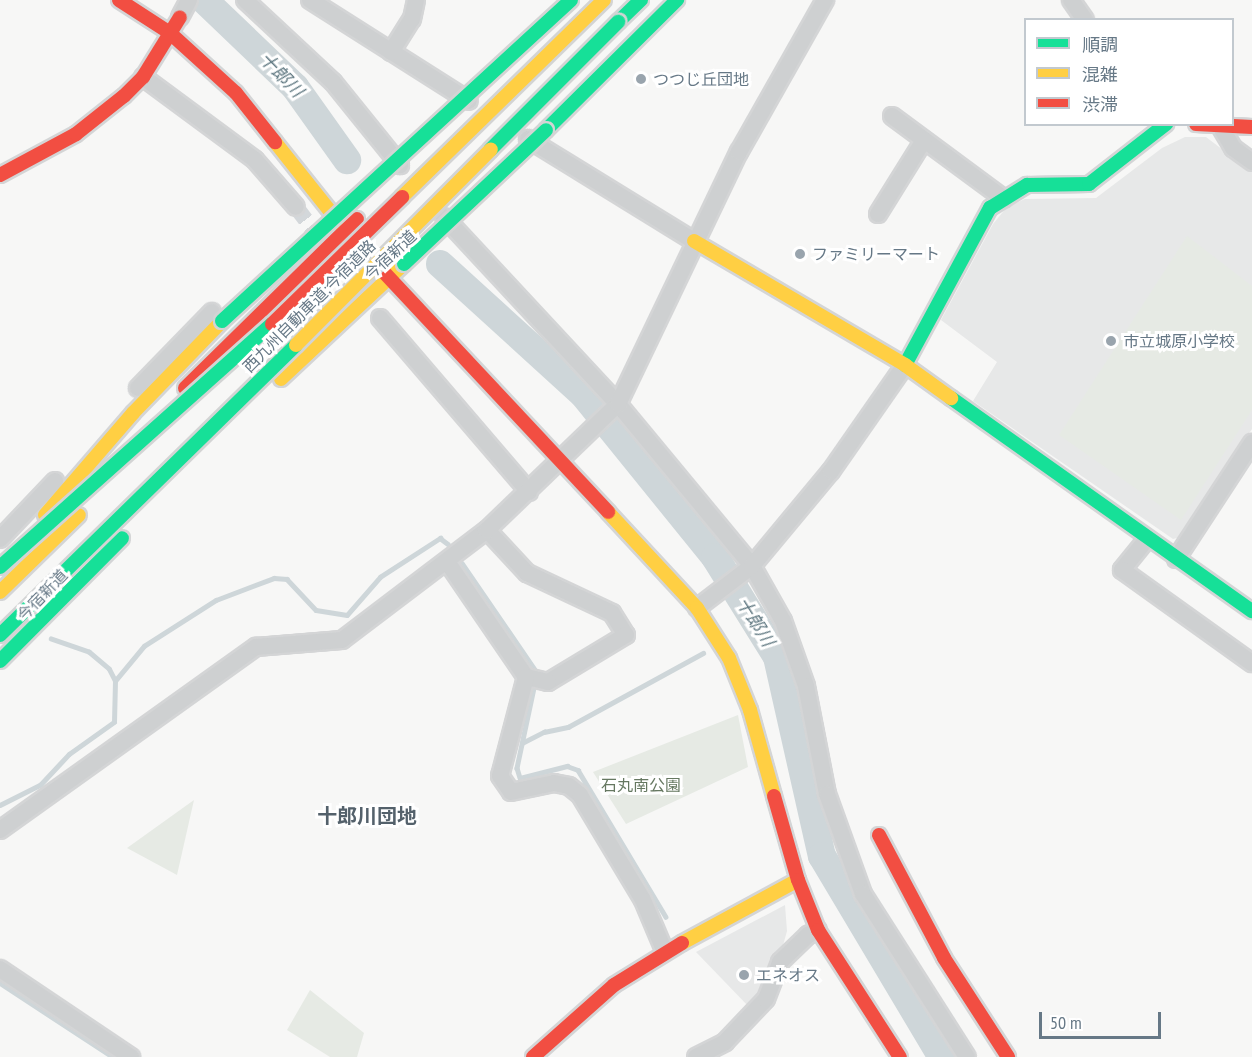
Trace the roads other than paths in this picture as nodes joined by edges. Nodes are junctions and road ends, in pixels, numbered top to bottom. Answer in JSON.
{"nodes":[{"id":1,"x":119,"y":0,"type":"edge"},
{"id":2,"x":189,"y":0,"type":"edge"},
{"id":3,"x":245,"y":0,"type":"edge"},
{"id":4,"x":310,"y":0,"type":"edge"},
{"id":5,"x":416,"y":0,"type":"edge"},
{"id":6,"x":571,"y":0,"type":"edge"},
{"id":7,"x":584,"y":0,"type":"edge"},
{"id":8,"x":604,"y":0,"type":"edge"},
{"id":9,"x":641,"y":0,"type":"edge"},
{"id":10,"x":677,"y":0,"type":"edge"},
{"id":11,"x":825,"y":0,"type":"edge"},
{"id":12,"x":1071,"y":0,"type":"edge"},
{"id":13,"x":180,"y":17,"type":"joint"},
{"id":14,"x":1084,"y":18,"type":"edge"},
{"id":15,"x":170,"y":33,"type":"junction"},
{"id":16,"x":391,"y":52,"type":"junction"},
{"id":17,"x":143,"y":77,"type":"junction"},
{"id":18,"x":892,"y":116,"type":"dead end"},
{"id":19,"x":1163,"y":126,"type":"edge"},
{"id":20,"x":1220,"y":126,"type":"edge"},
{"id":21,"x":1252,"y":127,"type":"edge"},
{"id":22,"x":924,"y":140,"type":"junction"},
{"id":23,"x":1252,"y":162,"type":"edge"},
{"id":24,"x":0,"y":175,"type":"edge"},
{"id":25,"x":1004,"y":199,"type":"junction"},
{"id":26,"x":296,"y":207,"type":"tunnel mouth"},
{"id":27,"x":878,"y":214,"type":"dead end"},
{"id":28,"x":351,"y":225,"type":"junction"},
{"id":29,"x":694,"y":241,"type":"junction"},
{"id":30,"x":390,"y":279,"type":"junction"},
{"id":31,"x":380,"y":318,"type":"dead end"},
{"id":32,"x":905,"y":365,"type":"junction"},
{"id":33,"x":225,"y":370,"type":"junction"},
{"id":34,"x":616,"y":406,"type":"junction"},
{"id":35,"x":1252,"y":443,"type":"edge"},
{"id":36,"x":560,"y":459,"type":"junction"},
{"id":37,"x":529,"y":492,"type":"junction"},
{"id":38,"x":487,"y":530,"type":"junction"},
{"id":39,"x":0,"y":539,"type":"edge"},
{"id":40,"x":1147,"y":539,"type":"junction"},
{"id":41,"x":1176,"y":559,"type":"junction"},
{"id":42,"x":448,"y":563,"type":"junction"},
{"id":43,"x":752,"y":566,"type":"junction"},
{"id":44,"x":0,"y":567,"type":"edge"},
{"id":45,"x":0,"y":585,"type":"edge"},
{"id":46,"x":0,"y":592,"type":"edge"},
{"id":47,"x":697,"y":608,"type":"junction"},
{"id":48,"x":1252,"y":611,"type":"edge"},
{"id":49,"x":0,"y":635,"type":"edge"},
{"id":50,"x":0,"y":661,"type":"edge"},
{"id":51,"x":1252,"y":663,"type":"edge"},
{"id":52,"x":526,"y":677,"type":"junction"},
{"id":53,"x":0,"y":830,"type":"edge"},
{"id":54,"x":879,"y":835,"type":"dead end"},
{"id":55,"x":798,"y":880,"type":"junction"},
{"id":56,"x":818,"y":930,"type":"junction"},
{"id":57,"x":665,"y":952,"type":"junction"},
{"id":58,"x":0,"y":969,"type":"edge"},
{"id":59,"x":898,"y":1056,"type":"edge"},
{"id":60,"x":131,"y":1057,"type":"edge"},
{"id":61,"x":532,"y":1057,"type":"edge"},
{"id":62,"x":696,"y":1057,"type":"edge"},
{"id":63,"x":967,"y":1057,"type":"edge"},
{"id":64,"x":1008,"y":1057,"type":"edge"}],
"edges":[{"from":1,"to":15,"type":"main road"},
{"from":2,"to":13,"type":"street"},
{"from":3,"to":34,"type":"street"},
{"from":4,"to":16,"type":"street"},
{"from":5,"to":16,"type":"street"},
{"from":6,"to":44,"type":"main road","bridge":true},
{"from":7,"to":28,"type":"main road"},
{"from":8,"to":33,"type":"main road","name":"西九州自動車道;今宿道路","bridge":true},
{"from":9,"to":49,"type":"main road","name":"西九州自動車道;今宿道路","bridge":true},
{"from":10,"to":30,"type":"main road","name":"今宿新道","bridge":true},
{"from":11,"to":29,"type":"street"},
{"from":12,"to":14,"type":"street"},
{"from":13,"to":15,"type":"main road"},
{"from":15,"to":17,"type":"main road"},
{"from":15,"to":28,"type":"main road"},
{"from":16,"to":29,"type":"street"},
{"from":17,"to":24,"type":"main road"},
{"from":17,"to":26,"type":"street"},
{"from":18,"to":22,"type":"street"},
{"from":19,"to":25,"type":"main road"},
{"from":20,"to":21,"type":"main road"},
{"from":20,"to":23,"type":"street"},
{"from":22,"to":25,"type":"street"},
{"from":22,"to":27,"type":"street"},
{"from":25,"to":32,"type":"main road"},
{"from":28,"to":30,"type":"main road"},
{"from":28,"to":39,"type":"street"},
{"from":28,"to":45,"type":"main road"},
{"from":29,"to":32,"type":"main road"},
{"from":29,"to":34,"type":"street"},
{"from":30,"to":36,"type":"main road"},
{"from":30,"to":50,"type":"main road","name":"今宿新道"},
{"from":31,"to":37,"type":"street"},
{"from":32,"to":40,"type":"main road"},
{"from":32,"to":43,"type":"street"},
{"from":33,"to":44,"type":"main road","bridge":true},
{"from":33,"to":46,"type":"main road","name":"西九州自動車道;今宿道路","bridge":true},
{"from":34,"to":36,"type":"street"},
{"from":34,"to":43,"type":"street"},
{"from":35,"to":41,"type":"street"},
{"from":36,"to":37,"type":"street"},
{"from":36,"to":47,"type":"main road"},
{"from":37,"to":38,"type":"street"},
{"from":38,"to":42,"type":"street"},
{"from":38,"to":52,"type":"street"},
{"from":40,"to":41,"type":"main road"},
{"from":40,"to":51,"type":"street"},
{"from":41,"to":48,"type":"main road"},
{"from":42,"to":52,"type":"street"},
{"from":42,"to":53,"type":"street"},
{"from":43,"to":47,"type":"street"},
{"from":43,"to":63,"type":"street"},
{"from":47,"to":55,"type":"main road"},
{"from":52,"to":57,"type":"street"},
{"from":54,"to":64,"type":"main road"},
{"from":55,"to":56,"type":"main road"},
{"from":55,"to":57,"type":"main road"},
{"from":56,"to":59,"type":"main road"},
{"from":56,"to":62,"type":"street"},
{"from":57,"to":61,"type":"main road"},
{"from":58,"to":60,"type":"street"}]}
